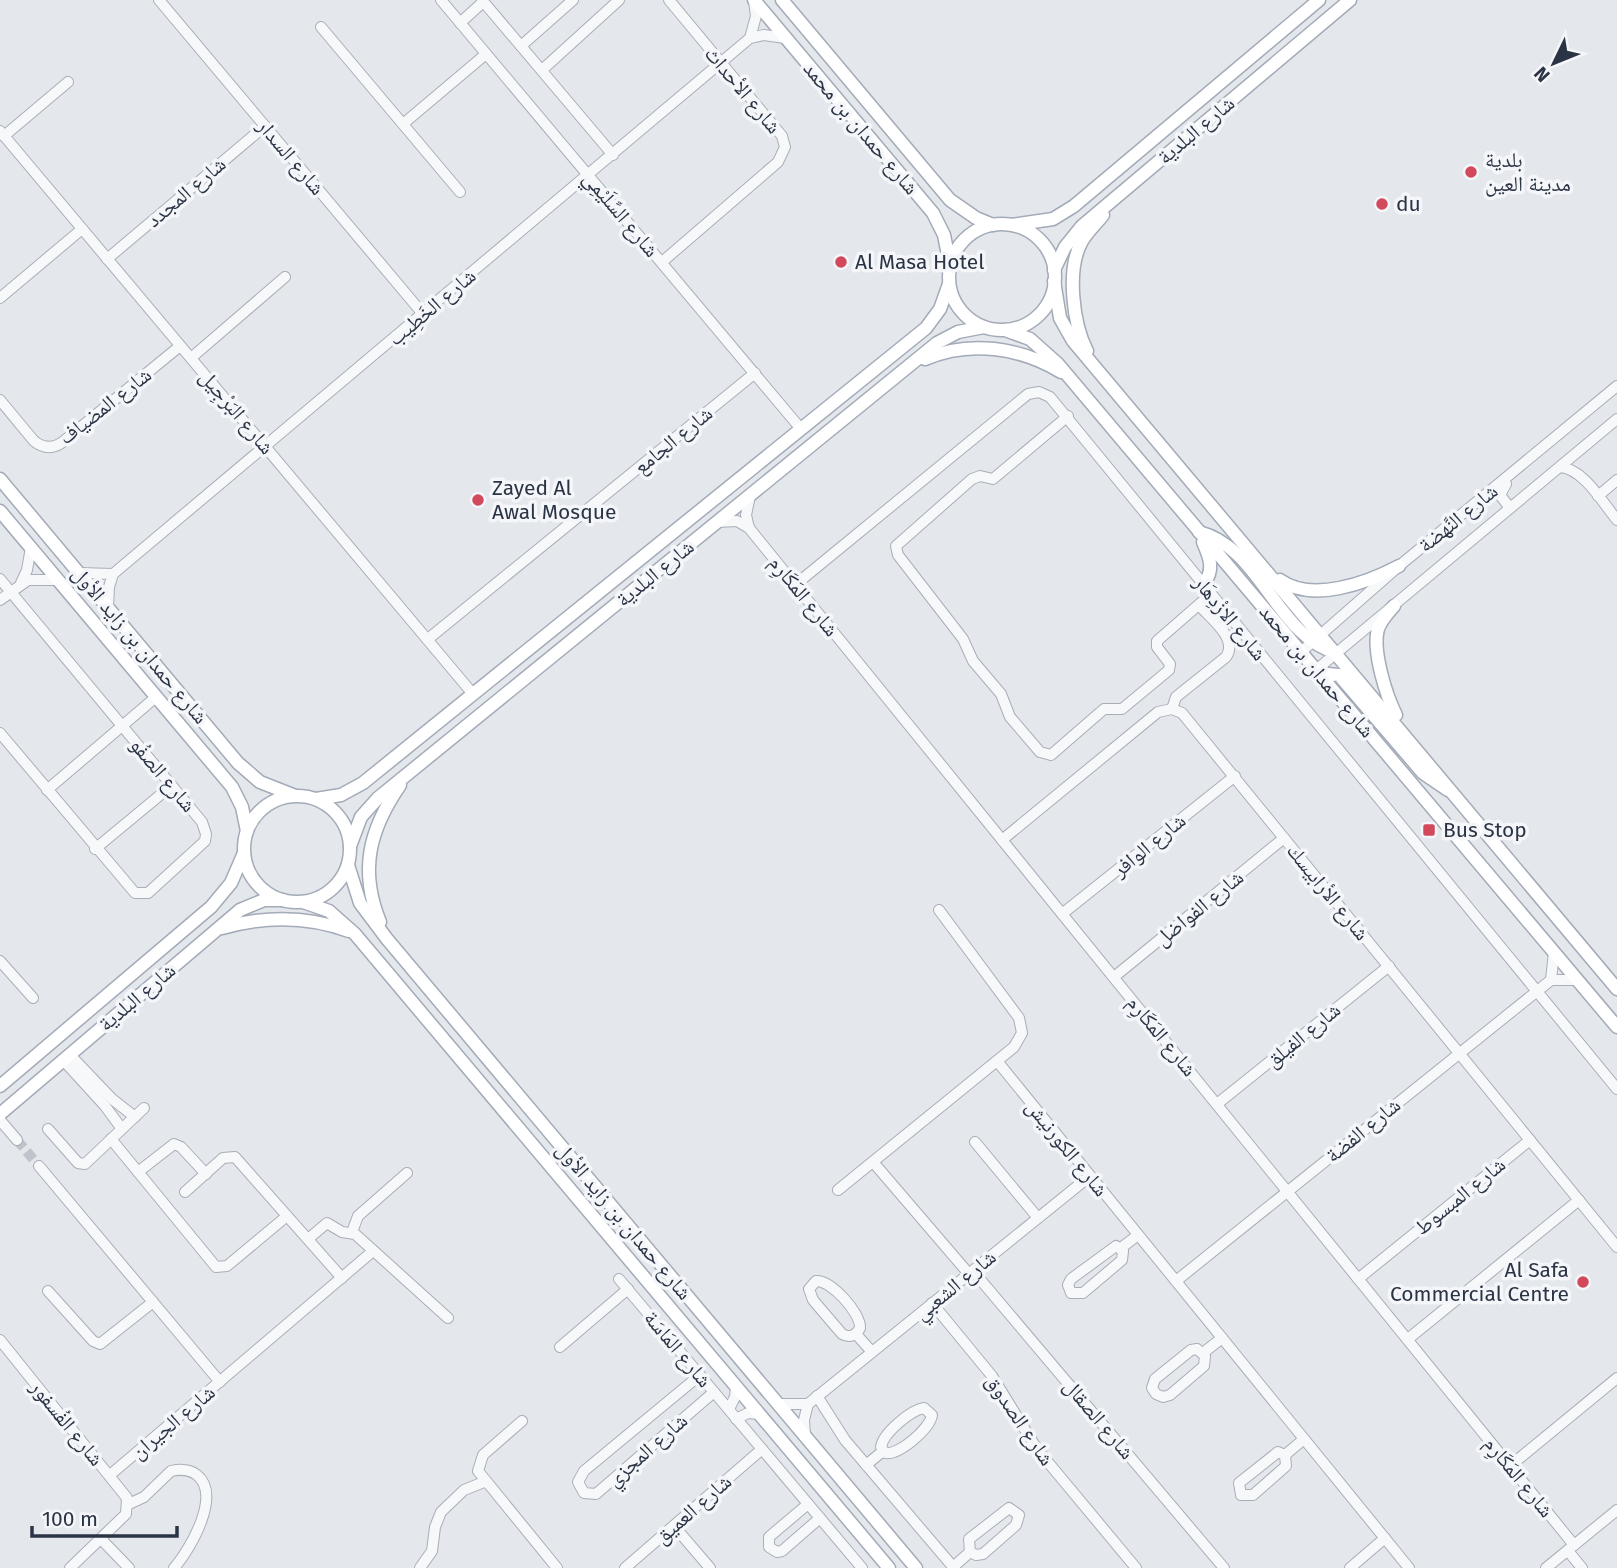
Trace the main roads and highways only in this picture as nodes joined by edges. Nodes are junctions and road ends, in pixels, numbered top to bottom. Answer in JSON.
{"nodes":[{"id":1,"x":754,"y":0,"type":"edge"},
{"id":2,"x":782,"y":0,"type":"edge"},
{"id":3,"x":1319,"y":0,"type":"edge"},
{"id":4,"x":1350,"y":0,"type":"edge"},
{"id":5,"x":1123,"y":192,"type":"junction"},
{"id":6,"x":993,"y":225,"type":"junction"},
{"id":7,"x":1012,"y":225,"type":"junction"},
{"id":8,"x":950,"y":265,"type":"junction"},
{"id":9,"x":1054,"y":276,"type":"junction"},
{"id":10,"x":949,"y":284,"type":"junction"},
{"id":11,"x":984,"y":327,"type":"junction"},
{"id":12,"x":1006,"y":330,"type":"junction"},
{"id":13,"x":911,"y":365,"type":"junction"},
{"id":14,"x":1097,"y":369,"type":"junction"},
{"id":15,"x":1069,"y":378,"type":"junction"},
{"id":16,"x":0,"y":479,"type":"edge"},
{"id":17,"x":0,"y":511,"type":"edge"},
{"id":18,"x":1199,"y":532,"type":"junction"},
{"id":19,"x":1255,"y":556,"type":"junction"},
{"id":20,"x":1399,"y":566,"type":"road end"},
{"id":21,"x":1207,"y":590,"type":"road end"},
{"id":22,"x":1394,"y":606,"type":"road end"},
{"id":23,"x":1317,"y":639,"type":"junction"},
{"id":24,"x":1327,"y":683,"type":"junction"},
{"id":25,"x":1404,"y":732,"type":"junction"},
{"id":26,"x":410,"y":772,"type":"junction"},
{"id":27,"x":1451,"y":791,"type":"junction"},
{"id":28,"x":293,"y":795,"type":"junction"},
{"id":29,"x":316,"y":799,"type":"junction"},
{"id":30,"x":247,"y":831,"type":"junction"},
{"id":31,"x":350,"y":846,"type":"junction"},
{"id":32,"x":244,"y":853,"type":"junction"},
{"id":33,"x":348,"y":865,"type":"junction"},
{"id":34,"x":284,"y":900,"type":"junction"},
{"id":35,"x":303,"y":902,"type":"junction"},
{"id":36,"x":217,"y":929,"type":"junction"},
{"id":37,"x":355,"y":934,"type":"junction"},
{"id":38,"x":387,"y":939,"type":"junction"},
{"id":39,"x":1617,"y":989,"type":"edge"},
{"id":40,"x":1617,"y":1027,"type":"edge"},
{"id":41,"x":0,"y":1086,"type":"edge"},
{"id":42,"x":0,"y":1117,"type":"edge"},
{"id":43,"x":889,"y":1568,"type":"edge"},
{"id":44,"x":916,"y":1568,"type":"edge"}],
"edges":[{"from":1,"to":8,"type":"main road","name":"شارع حمدان بن محمد"},
{"from":2,"to":6,"type":"main road","name":"شارع حمدان بن محمد"},
{"from":3,"to":7,"type":"main road","name":"شارع البلدية"},
{"from":4,"to":5,"type":"main road","name":"شارع البلدية"},
{"from":5,"to":9,"type":"main road","name":"شارع البلدية"},
{"from":5,"to":14,"type":"main road"},
{"from":6,"to":7,"type":"main road"},
{"from":6,"to":8,"type":"main road"},
{"from":7,"to":9,"type":"main road"},
{"from":8,"to":10,"type":"main road"},
{"from":9,"to":12,"type":"main road"},
{"from":9,"to":14,"type":"main road","name":"شارع حمدان بن محمد"},
{"from":10,"to":11,"type":"main road"},
{"from":10,"to":29,"type":"main road","name":"شارع البلدية"},
{"from":11,"to":12,"type":"main road"},
{"from":11,"to":13,"type":"main road","name":"شارع البلدية"},
{"from":12,"to":15,"type":"main road","name":"شارع حمدان بن محمد"},
{"from":13,"to":15,"type":"main road"},
{"from":13,"to":26,"type":"main road","name":"شارع البلدية"},
{"from":14,"to":19,"type":"main road","name":"شارع حمدان بن محمد"},
{"from":15,"to":18,"type":"main road","name":"شارع حمدان بن محمد"},
{"from":16,"to":28,"type":"main road","name":"شارع حمدان بن زايد الأول"},
{"from":17,"to":30,"type":"main road","name":"شارع حمدان بن زايد الأول"},
{"from":18,"to":21,"type":"main road"},
{"from":18,"to":23,"type":"main road"},
{"from":18,"to":24,"type":"main road","name":"شارع حمدان بن محمد"},
{"from":19,"to":20,"type":"main road"},
{"from":19,"to":23,"type":"main road","name":"شارع حمدان بن محمد"},
{"from":22,"to":25,"type":"main road"},
{"from":23,"to":25,"type":"main road","name":"شارع حمدان بن محمد"},
{"from":24,"to":27,"type":"main road"},
{"from":24,"to":40,"type":"main road","name":"شارع حمدان بن محمد"},
{"from":25,"to":27,"type":"main road","name":"شارع حمدان بن محمد"},
{"from":26,"to":31,"type":"main road","name":"شارع البلدية"},
{"from":26,"to":38,"type":"main road"},
{"from":27,"to":39,"type":"main road","name":"شارع حمدان بن محمد"},
{"from":28,"to":29,"type":"main road"},
{"from":28,"to":30,"type":"main road"},
{"from":29,"to":31,"type":"main road"},
{"from":30,"to":32,"type":"main road"},
{"from":31,"to":33,"type":"main road"},
{"from":32,"to":34,"type":"main road"},
{"from":32,"to":41,"type":"main road","name":"شارع البلدية"},
{"from":33,"to":35,"type":"main road"},
{"from":33,"to":38,"type":"main road","name":"شارع حمدان بن زايد الأول"},
{"from":34,"to":35,"type":"main road"},
{"from":34,"to":36,"type":"main road","name":"شارع البلدية"},
{"from":35,"to":37,"type":"main road","name":"شارع حمدان بن زايد الأول"},
{"from":36,"to":37,"type":"main road"},
{"from":36,"to":42,"type":"main road","name":"شارع البلدية"},
{"from":37,"to":43,"type":"main road","name":"شارع حمدان بن زايد الأول"},
{"from":38,"to":44,"type":"main road","name":"شارع حمدان بن زايد الأول"}]}
